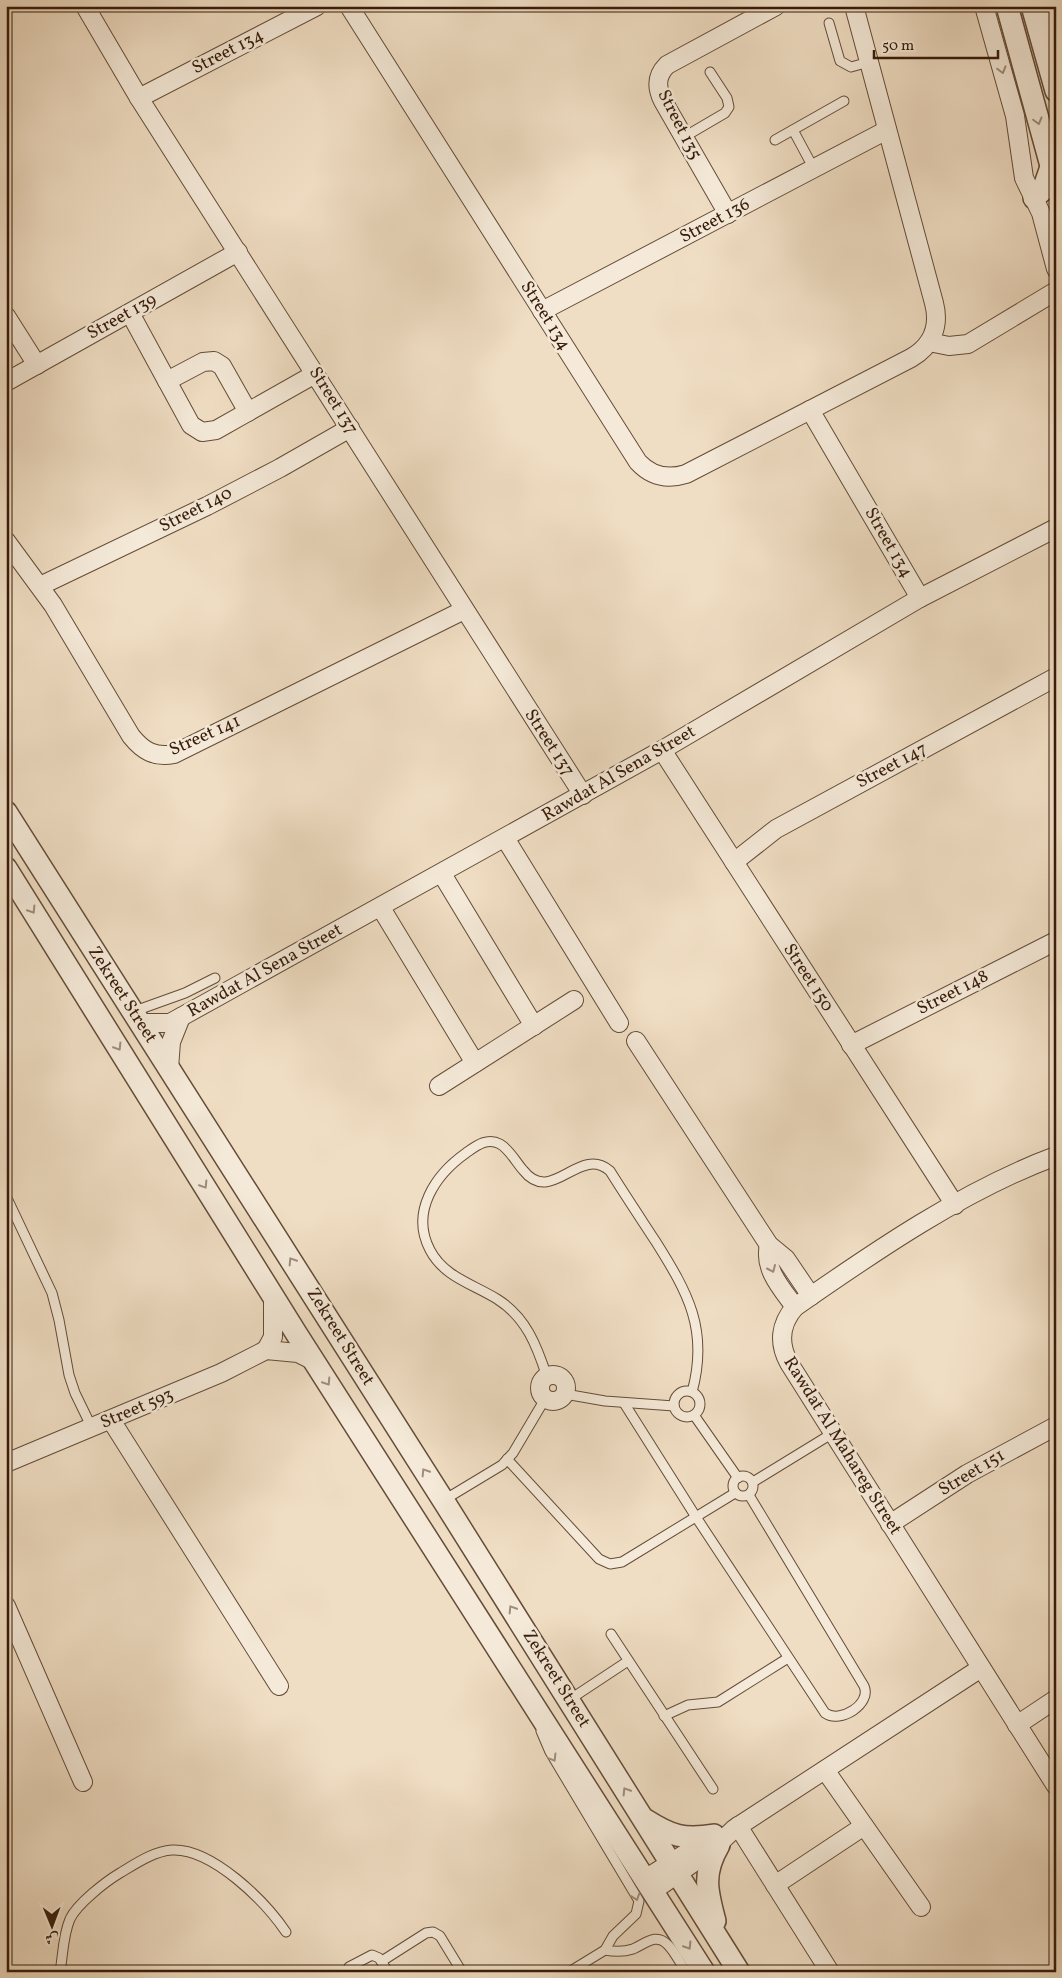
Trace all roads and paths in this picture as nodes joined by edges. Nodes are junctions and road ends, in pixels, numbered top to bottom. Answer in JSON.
{"nodes":[{"id":1,"x":85,"y":6,"type":"edge"},
{"id":2,"x":316,"y":6,"type":"edge"},
{"id":3,"x":350,"y":6,"type":"edge"},
{"id":4,"x":776,"y":6,"type":"edge"},
{"id":5,"x":854,"y":6,"type":"edge"},
{"id":6,"x":984,"y":6,"type":"edge"},
{"id":7,"x":1007,"y":6,"type":"edge"},
{"id":8,"x":1032,"y":6,"type":"edge"},
{"id":9,"x":1048,"y":6,"type":"edge"},
{"id":10,"x":829,"y":23,"type":"dead end"},
{"id":11,"x":1056,"y":36,"type":"edge"},
{"id":12,"x":869,"y":62,"type":"junction"},
{"id":13,"x":710,"y":72,"type":"dead end"},
{"id":14,"x":1056,"y":92,"type":"edge"},
{"id":15,"x":139,"y":98,"type":"junction"},
{"id":16,"x":844,"y":101,"type":"dead end"},
{"id":17,"x":793,"y":130,"type":"junction"},
{"id":18,"x":887,"y":130,"type":"junction"},
{"id":19,"x":684,"y":137,"type":"junction"},
{"id":20,"x":775,"y":140,"type":"dead end"},
{"id":21,"x":814,"y":169,"type":"junction"},
{"id":22,"x":1054,"y":175,"type":"edge"},
{"id":23,"x":1034,"y":198,"type":"junction"},
{"id":24,"x":728,"y":214,"type":"junction"},
{"id":25,"x":238,"y":252,"type":"junction"},
{"id":26,"x":1056,"y":269,"type":"edge"},
{"id":27,"x":1056,"y":291,"type":"edge"},
{"id":28,"x":542,"y":311,"type":"junction"},
{"id":29,"x":130,"y":313,"type":"junction"},
{"id":30,"x":6,"y":316,"type":"edge"},
{"id":31,"x":929,"y":342,"type":"junction"},
{"id":32,"x":37,"y":365,"type":"junction"},
{"id":33,"x":316,"y":374,"type":"junction"},
{"id":34,"x":167,"y":381,"type":"junction"},
{"id":35,"x":6,"y":382,"type":"edge"},
{"id":36,"x":810,"y":410,"type":"junction"},
{"id":37,"x":248,"y":412,"type":"junction"},
{"id":38,"x":350,"y":428,"type":"junction"},
{"id":39,"x":1056,"y":528,"type":"edge"},
{"id":40,"x":6,"y":541,"type":"edge"},
{"id":41,"x":40,"y":586,"type":"junction"},
{"id":42,"x":920,"y":598,"type":"junction"},
{"id":43,"x":464,"y":610,"type":"junction"},
{"id":44,"x":1056,"y":677,"type":"edge"},
{"id":45,"x":662,"y":750,"type":"junction"},
{"id":46,"x":582,"y":795,"type":"junction"},
{"id":47,"x":6,"y":812,"type":"edge"},
{"id":48,"x":505,"y":838,"type":"junction"},
{"id":49,"x":734,"y":862,"type":"junction"},
{"id":50,"x":6,"y":868,"type":"edge"},
{"id":51,"x":442,"y":874,"type":"junction"},
{"id":52,"x":381,"y":908,"type":"junction"},
{"id":53,"x":1056,"y":941,"type":"edge"},
{"id":54,"x":215,"y":978,"type":"dead end"},
{"id":55,"x":574,"y":1000,"type":"dead end"},
{"id":56,"x":135,"y":1017,"type":"junction"},
{"id":57,"x":181,"y":1017,"type":"junction"},
{"id":58,"x":619,"y":1022,"type":"dead end"},
{"id":59,"x":534,"y":1026,"type":"junction"},
{"id":60,"x":636,"y":1041,"type":"dead end"},
{"id":61,"x":851,"y":1045,"type":"junction"},
{"id":62,"x":475,"y":1063,"type":"junction"},
{"id":63,"x":170,"y":1068,"type":"junction"},
{"id":64,"x":439,"y":1086,"type":"dead end"},
{"id":65,"x":1056,"y":1156,"type":"edge"},
{"id":66,"x":6,"y":1196,"type":"edge"},
{"id":67,"x":955,"y":1205,"type":"junction"},
{"id":68,"x":769,"y":1245,"type":"junction"},
{"id":69,"x":273,"y":1296,"type":"junction"},
{"id":70,"x":810,"y":1296,"type":"junction"},
{"id":71,"x":795,"y":1307,"type":"junction"},
{"id":72,"x":266,"y":1350,"type":"junction"},
{"id":73,"x":314,"y":1361,"type":"junction"},
{"id":74,"x":546,"y":1377,"type":"junction"},
{"id":75,"x":692,"y":1392,"type":"junction"},
{"id":76,"x":565,"y":1394,"type":"junction"},
{"id":77,"x":545,"y":1399,"type":"junction"},
{"id":78,"x":624,"y":1403,"type":"junction"},
{"id":79,"x":674,"y":1406,"type":"junction"},
{"id":80,"x":694,"y":1415,"type":"junction"},
{"id":81,"x":111,"y":1420,"type":"junction"},
{"id":82,"x":1056,"y":1426,"type":"edge"},
{"id":83,"x":92,"y":1428,"type":"junction"},
{"id":84,"x":833,"y":1433,"type":"junction"},
{"id":85,"x":508,"y":1459,"type":"junction"},
{"id":86,"x":6,"y":1464,"type":"edge"},
{"id":87,"x":738,"y":1478,"type":"junction"},
{"id":88,"x":753,"y":1482,"type":"junction"},
{"id":89,"x":735,"y":1493,"type":"junction"},
{"id":90,"x":749,"y":1495,"type":"junction"},
{"id":91,"x":443,"y":1500,"type":"junction"},
{"id":92,"x":696,"y":1517,"type":"junction"},
{"id":93,"x":890,"y":1524,"type":"junction"},
{"id":94,"x":6,"y":1606,"type":"edge"},
{"id":95,"x":611,"y":1634,"type":"dead end"},
{"id":96,"x":788,"y":1658,"type":"junction"},
{"id":97,"x":628,"y":1661,"type":"junction"},
{"id":98,"x":981,"y":1668,"type":"junction"},
{"id":99,"x":279,"y":1686,"type":"dead end"},
{"id":100,"x":569,"y":1700,"type":"junction"},
{"id":101,"x":1056,"y":1700,"type":"edge"},
{"id":102,"x":538,"y":1712,"type":"junction"},
{"id":103,"x":664,"y":1716,"type":"junction"},
{"id":104,"x":1017,"y":1725,"type":"junction"},
{"id":105,"x":825,"y":1770,"type":"junction"},
{"id":106,"x":83,"y":1782,"type":"dead end"},
{"id":107,"x":1056,"y":1786,"type":"edge"},
{"id":108,"x":713,"y":1789,"type":"dead end"},
{"id":109,"x":643,"y":1818,"type":"junction"},
{"id":110,"x":864,"y":1826,"type":"junction"},
{"id":111,"x":736,"y":1828,"type":"junction"},
{"id":112,"x":716,"y":1840,"type":"junction"},
{"id":113,"x":674,"y":1868,"type":"junction"},
{"id":114,"x":649,"y":1885,"type":"junction"},
{"id":115,"x":775,"y":1885,"type":"junction"},
{"id":116,"x":922,"y":1907,"type":"dead end"},
{"id":117,"x":286,"y":1932,"type":"dead end"},
{"id":118,"x":720,"y":1941,"type":"junction"},
{"id":119,"x":605,"y":1950,"type":"junction"},
{"id":120,"x":382,"y":1961,"type":"junction"},
{"id":121,"x":348,"y":1967,"type":"dead end"},
{"id":122,"x":458,"y":1970,"type":"edge"},
{"id":123,"x":60,"y":1972,"type":"edge"},
{"id":124,"x":388,"y":1972,"type":"edge"},
{"id":125,"x":569,"y":1972,"type":"edge"},
{"id":126,"x":686,"y":1972,"type":"edge"},
{"id":127,"x":704,"y":1972,"type":"edge"},
{"id":128,"x":739,"y":1972,"type":"edge"},
{"id":129,"x":830,"y":1972,"type":"edge"}],
"edges":[{"from":1,"to":15,"type":"street","name":"Street 137"},
{"from":2,"to":15,"type":"street","name":"Street 134"},
{"from":3,"to":28,"type":"street","name":"Street 134"},
{"from":4,"to":19,"type":"street","name":"Street 135"},
{"from":5,"to":12,"type":"street"},
{"from":6,"to":23,"type":"street","one_way":true},
{"from":7,"to":22,"type":"street","one_way":true},
{"from":8,"to":14,"type":"street"},
{"from":9,"to":11,"type":"street"},
{"from":10,"to":12,"type":"lane"},
{"from":12,"to":18,"type":"street"},
{"from":13,"to":19,"type":"lane"},
{"from":15,"to":25,"type":"street","name":"Street 137"},
{"from":16,"to":17,"type":"lane"},
{"from":17,"to":20,"type":"lane"},
{"from":17,"to":21,"type":"lane"},
{"from":18,"to":21,"type":"street","name":"Street 136"},
{"from":18,"to":31,"type":"street"},
{"from":19,"to":24,"type":"street","name":"Street 135"},
{"from":21,"to":24,"type":"street","name":"Street 136"},
{"from":22,"to":23,"type":"street"},
{"from":23,"to":26,"type":"street"},
{"from":24,"to":28,"type":"street","name":"Street 136"},
{"from":25,"to":29,"type":"street","name":"Street 139"},
{"from":25,"to":33,"type":"street","name":"Street 137"},
{"from":27,"to":31,"type":"street"},
{"from":28,"to":36,"type":"street","name":"Street 134"},
{"from":29,"to":32,"type":"street","name":"Street 139"},
{"from":29,"to":34,"type":"street"},
{"from":30,"to":32,"type":"street"},
{"from":31,"to":36,"type":"street","name":"Street 134"},
{"from":32,"to":35,"type":"street","name":"Street 139"},
{"from":33,"to":37,"type":"street"},
{"from":33,"to":38,"type":"street","name":"Street 137"},
{"from":34,"to":37,"type":"street"},
{"from":34,"to":37,"type":"street"},
{"from":36,"to":42,"type":"street","name":"Street 134"},
{"from":38,"to":41,"type":"street","name":"Street 140"},
{"from":38,"to":43,"type":"street","name":"Street 137"},
{"from":39,"to":42,"type":"street","name":"Rawdat Al Sena Street"},
{"from":40,"to":41,"type":"street","name":"Street 141"},
{"from":41,"to":43,"type":"street","name":"Street 141"},
{"from":42,"to":45,"type":"street","name":"Rawdat Al Sena Street"},
{"from":43,"to":46,"type":"street","name":"Street 137"},
{"from":44,"to":49,"type":"street","name":"Street 147"},
{"from":45,"to":46,"type":"street","name":"Rawdat Al Sena Street"},
{"from":45,"to":49,"type":"street","name":"Street 150"},
{"from":46,"to":48,"type":"street","name":"Rawdat Al Sena Street"},
{"from":47,"to":56,"type":"street","name":"Zekreet Street"},
{"from":48,"to":51,"type":"street","name":"Rawdat Al Sena Street"},
{"from":48,"to":58,"type":"street"},
{"from":49,"to":61,"type":"street","name":"Street 150"},
{"from":50,"to":69,"type":"street","name":"Zekreet Street","one_way":true},
{"from":51,"to":52,"type":"street","name":"Rawdat Al Sena Street"},
{"from":51,"to":59,"type":"street"},
{"from":52,"to":57,"type":"street","name":"Rawdat Al Sena Street"},
{"from":52,"to":62,"type":"street"},
{"from":53,"to":61,"type":"street","name":"Street 148"},
{"from":54,"to":56,"type":"lane"},
{"from":55,"to":59,"type":"street"},
{"from":56,"to":57,"type":"street","name":"Rawdat Al Sena Street"},
{"from":56,"to":63,"type":"street","name":"Zekreet Street"},
{"from":57,"to":63,"type":"street","name":"Rawdat Al Sena Street"},
{"from":59,"to":62,"type":"street"},
{"from":60,"to":68,"type":"street"},
{"from":61,"to":67,"type":"street","name":"Street 150"},
{"from":62,"to":64,"type":"street"},
{"from":91,"to":63,"type":"street","name":"Zekreet Street","one_way":true},
{"from":65,"to":67,"type":"street","name":"Rawdat Al Mahareg Street"},
{"from":66,"to":83,"type":"lane"},
{"from":67,"to":70,"type":"street","name":"Rawdat Al Mahareg Street"},
{"from":68,"to":70,"type":"street"},
{"from":68,"to":71,"type":"street","one_way":true},
{"from":69,"to":72,"type":"street"},
{"from":69,"to":73,"type":"street","name":"Zekreet Street"},
{"from":70,"to":71,"type":"street","name":"Rawdat Al Mahareg Street"},
{"from":71,"to":84,"type":"street","name":"Rawdat Al Mahareg Street"},
{"from":72,"to":73,"type":"street"},
{"from":72,"to":81,"type":"street","name":"Street 593"},
{"from":73,"to":102,"type":"street","name":"Zekreet Street","one_way":true},
{"from":74,"to":75,"type":"lane"},
{"from":74,"to":76,"type":"street"},
{"from":74,"to":77,"type":"street"},
{"from":75,"to":79,"type":"lane"},
{"from":75,"to":80,"type":"lane"},
{"from":76,"to":77,"type":"street"},
{"from":76,"to":78,"type":"lane"},
{"from":77,"to":85,"type":"lane"},
{"from":78,"to":79,"type":"lane"},
{"from":78,"to":92,"type":"lane"},
{"from":79,"to":80,"type":"lane"},
{"from":80,"to":87,"type":"lane"},
{"from":81,"to":83,"type":"street","name":"Street 593"},
{"from":81,"to":99,"type":"street"},
{"from":82,"to":93,"type":"street","name":"Street 151"},
{"from":83,"to":86,"type":"street","name":"Street 593"},
{"from":84,"to":88,"type":"lane"},
{"from":84,"to":93,"type":"street","name":"Rawdat Al Mahareg Street"},
{"from":85,"to":91,"type":"lane"},
{"from":85,"to":92,"type":"lane"},
{"from":87,"to":88,"type":"lane"},
{"from":87,"to":89,"type":"lane"},
{"from":88,"to":90,"type":"lane"},
{"from":89,"to":90,"type":"lane"},
{"from":89,"to":92,"type":"lane"},
{"from":90,"to":96,"type":"lane"},
{"from":100,"to":91,"type":"street","name":"Zekreet Street","one_way":true},
{"from":92,"to":96,"type":"lane"},
{"from":93,"to":98,"type":"street","name":"Rawdat Al Mahareg Street"},
{"from":94,"to":106,"type":"street"},
{"from":95,"to":97,"type":"lane"},
{"from":96,"to":103,"type":"lane"},
{"from":97,"to":100,"type":"lane"},
{"from":97,"to":103,"type":"lane"},
{"from":98,"to":104,"type":"street","name":"Rawdat Al Mahareg Street"},
{"from":98,"to":105,"type":"street"},
{"from":109,"to":100,"type":"street","name":"Zekreet Street","one_way":true},
{"from":101,"to":104,"type":"street"},
{"from":102,"to":114,"type":"street","name":"Zekreet Street"},
{"from":102,"to":119,"type":"lane","one_way":true},
{"from":103,"to":108,"type":"lane"},
{"from":104,"to":107,"type":"street","name":"Rawdat Al Mahareg Street"},
{"from":105,"to":110,"type":"street"},
{"from":105,"to":111,"type":"street"},
{"from":109,"to":112,"type":"street"},
{"from":109,"to":113,"type":"street","name":"Zekreet Street"},
{"from":110,"to":115,"type":"street"},
{"from":110,"to":116,"type":"street"},
{"from":111,"to":112,"type":"street"},
{"from":111,"to":115,"type":"street"},
{"from":112,"to":113,"type":"street"},
{"from":112,"to":118,"type":"street"},
{"from":113,"to":114,"type":"street"},
{"from":113,"to":118,"type":"street","name":"Zekreet Street"},
{"from":114,"to":127,"type":"street","name":"Zekreet Street","one_way":true},
{"from":115,"to":129,"type":"street"},
{"from":117,"to":123,"type":"lane"},
{"from":118,"to":128,"type":"street","name":"Zekreet Street"},
{"from":119,"to":125,"type":"lane"},
{"from":119,"to":126,"type":"lane"},
{"from":120,"to":121,"type":"lane"},
{"from":120,"to":122,"type":"lane"},
{"from":120,"to":124,"type":"lane"}]}
